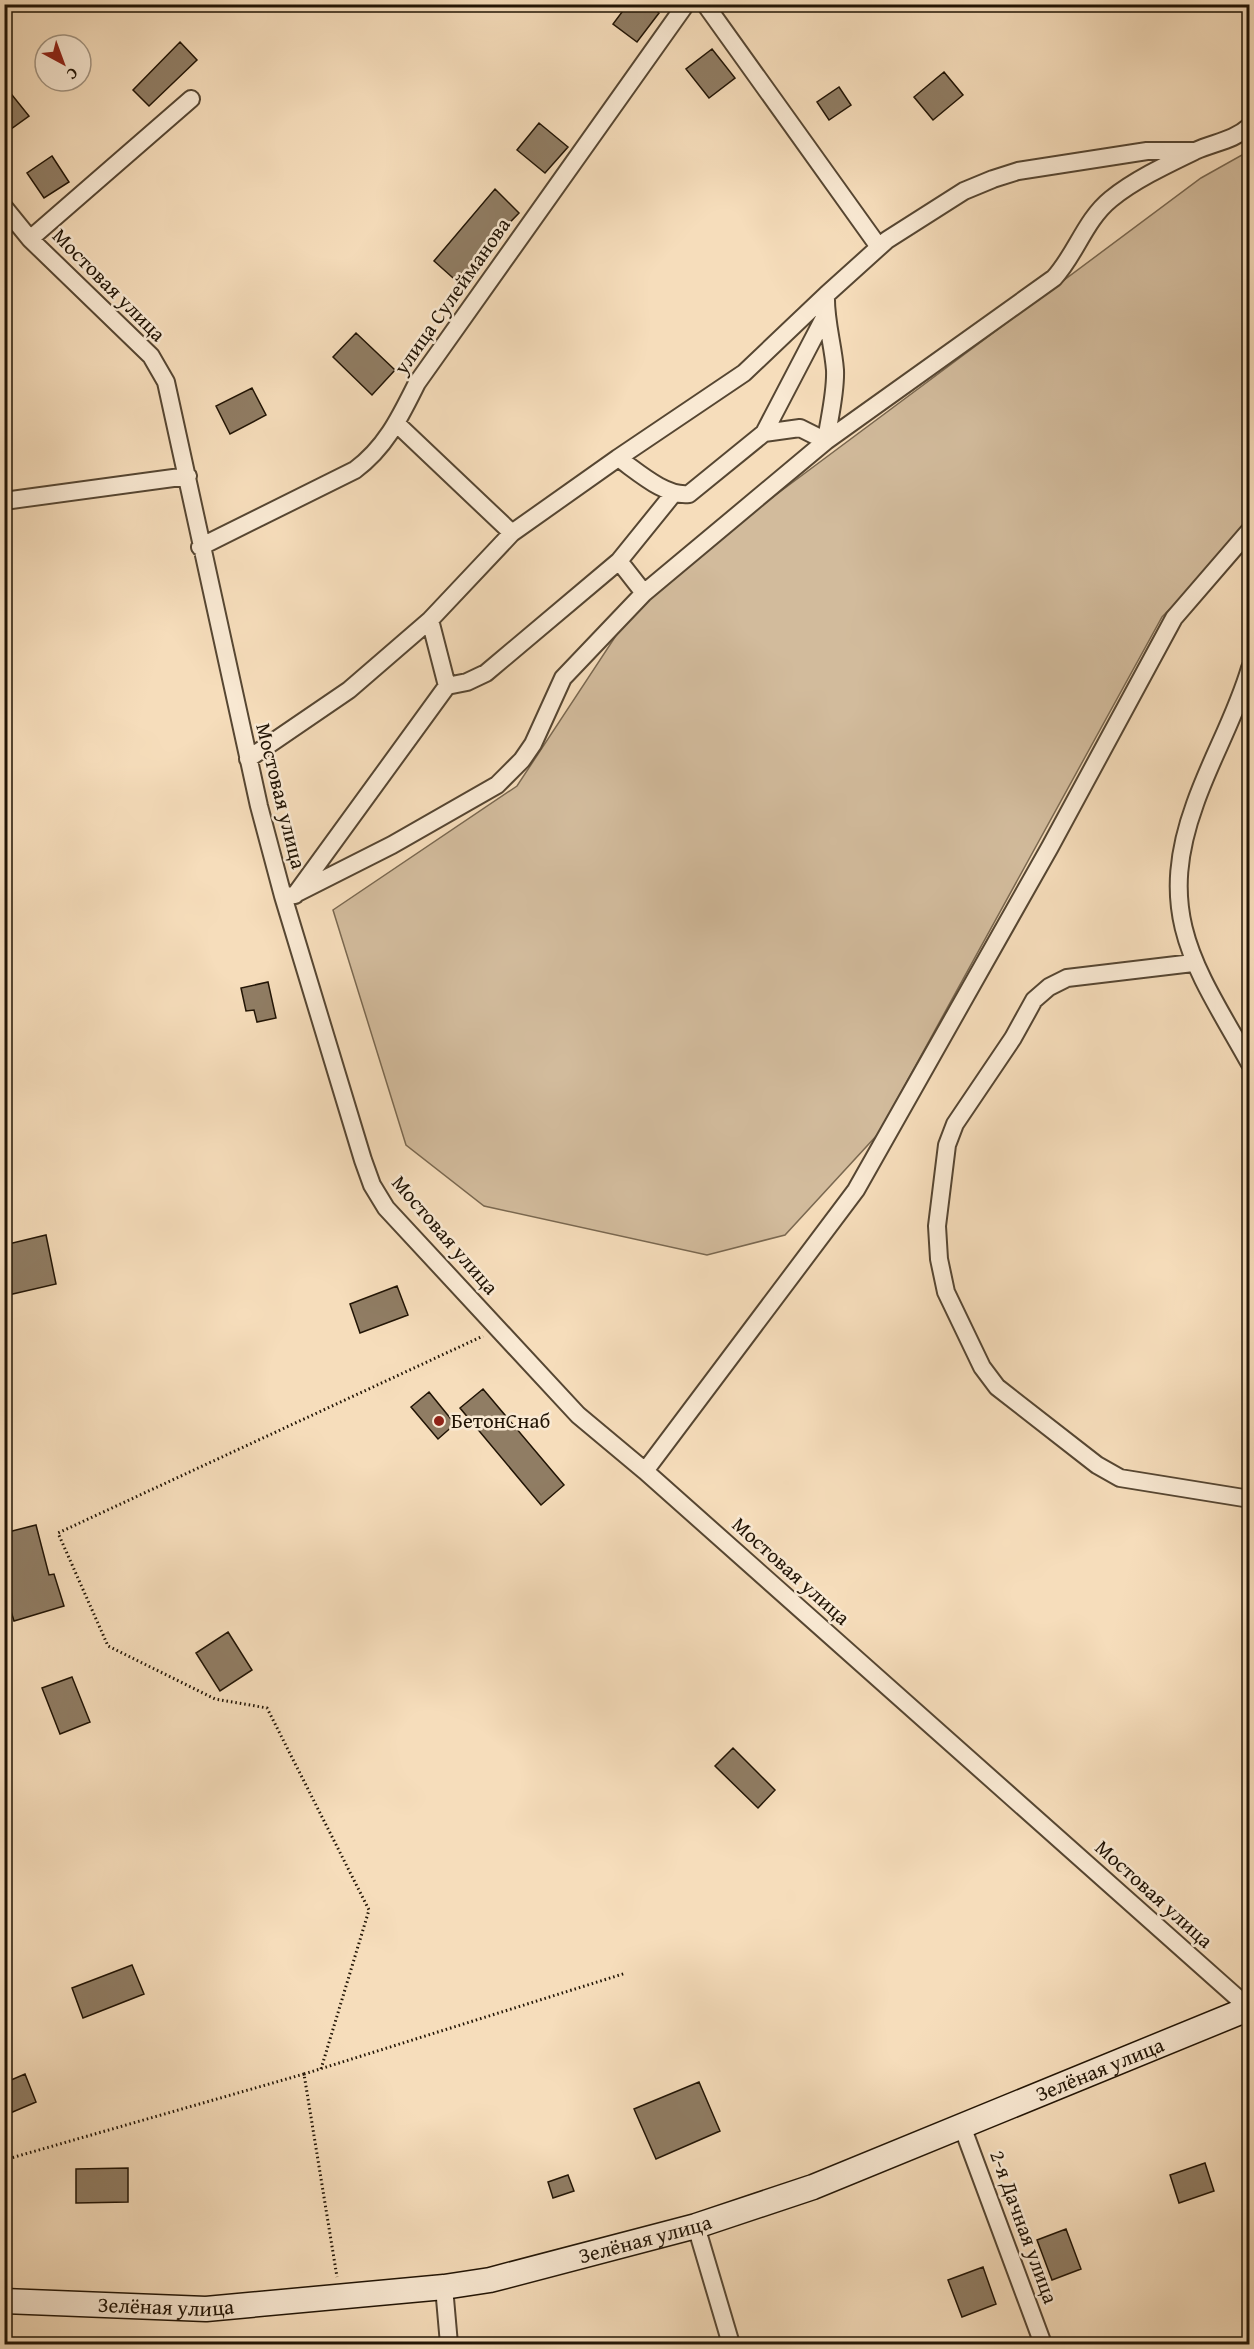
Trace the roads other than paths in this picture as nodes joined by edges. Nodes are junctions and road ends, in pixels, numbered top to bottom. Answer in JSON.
{"nodes":[{"id":1,"x":686,"y":4,"type":"edge"},
{"id":2,"x":705,"y":4,"type":"edge"},
{"id":3,"x":191,"y":99,"type":"dead end"},
{"id":4,"x":1250,"y":126,"type":"edge"},
{"id":5,"x":1197,"y":151,"type":"junction"},
{"id":6,"x":4,"y":207,"type":"edge"},
{"id":7,"x":30,"y":239,"type":"junction"},
{"id":8,"x":879,"y":247,"type":"junction"},
{"id":9,"x":826,"y":295,"type":"junction"},
{"id":10,"x":825,"y":316,"type":"junction"},
{"id":11,"x":396,"y":423,"type":"junction"},
{"id":12,"x":764,"y":433,"type":"junction"},
{"id":13,"x":826,"y":441,"type":"junction"},
{"id":14,"x":618,"y":458,"type":"junction"},
{"id":15,"x":188,"y":476,"type":"junction"},
{"id":16,"x":674,"y":493,"type":"junction"},
{"id":17,"x":4,"y":501,"type":"edge"},
{"id":18,"x":1250,"y":530,"type":"edge"},
{"id":19,"x":512,"y":533,"type":"junction"},
{"id":20,"x":200,"y":547,"type":"junction"},
{"id":21,"x":619,"y":561,"type":"junction"},
{"id":22,"x":644,"y":593,"type":"junction"},
{"id":23,"x":430,"y":620,"type":"junction"},
{"id":24,"x":1250,"y":668,"type":"edge"},
{"id":25,"x":447,"y":686,"type":"junction"},
{"id":26,"x":248,"y":759,"type":"junction"},
{"id":27,"x":289,"y":895,"type":"junction"},
{"id":28,"x":1193,"y":963,"type":"junction"},
{"id":29,"x":1250,"y":1064,"type":"edge"},
{"id":30,"x":645,"y":1471,"type":"junction"},
{"id":31,"x":1250,"y":1499,"type":"edge"},
{"id":32,"x":1249,"y":2009,"type":"edge"},
{"id":33,"x":962,"y":2126,"type":"junction"},
{"id":34,"x":696,"y":2226,"type":"junction"},
{"id":35,"x":444,"y":2287,"type":"junction"},
{"id":36,"x":4,"y":2301,"type":"edge"},
{"id":37,"x":449,"y":2344,"type":"edge"},
{"id":38,"x":732,"y":2344,"type":"edge"},
{"id":39,"x":1043,"y":2344,"type":"edge"}],
"edges":[{"from":1,"to":11,"type":"street","name":"улица Сулейманова"},
{"from":2,"to":8,"type":"street"},
{"from":3,"to":7,"type":"street"},
{"from":4,"to":5,"type":"street"},
{"from":5,"to":8,"type":"street"},
{"from":5,"to":13,"type":"street"},
{"from":6,"to":7,"type":"street","name":"Мостовая улица"},
{"from":7,"to":15,"type":"street","name":"Мостовая улица"},
{"from":8,"to":9,"type":"street"},
{"from":9,"to":10,"type":"street"},
{"from":9,"to":14,"type":"street"},
{"from":10,"to":12,"type":"street"},
{"from":10,"to":13,"type":"street"},
{"from":11,"to":19,"type":"street"},
{"from":11,"to":20,"type":"street","name":"улица Сулейманова"},
{"from":12,"to":13,"type":"street"},
{"from":12,"to":16,"type":"street"},
{"from":13,"to":22,"type":"street"},
{"from":14,"to":16,"type":"street"},
{"from":14,"to":19,"type":"street"},
{"from":15,"to":17,"type":"street"},
{"from":15,"to":20,"type":"street","name":"Мостовая улица"},
{"from":16,"to":21,"type":"street"},
{"from":18,"to":30,"type":"street"},
{"from":19,"to":23,"type":"street"},
{"from":20,"to":26,"type":"street","name":"Мостовая улица"},
{"from":21,"to":22,"type":"street"},
{"from":21,"to":25,"type":"street"},
{"from":22,"to":27,"type":"street"},
{"from":23,"to":25,"type":"street"},
{"from":23,"to":26,"type":"street"},
{"from":24,"to":28,"type":"street"},
{"from":25,"to":27,"type":"street"},
{"from":26,"to":27,"type":"street","name":"Мостовая улица"},
{"from":27,"to":30,"type":"street","name":"Мостовая улица"},
{"from":28,"to":29,"type":"street"},
{"from":28,"to":31,"type":"street"},
{"from":30,"to":32,"type":"street","name":"Мостовая улица"},
{"from":32,"to":33,"type":"main road","name":"Зелёная улица"},
{"from":33,"to":34,"type":"main road","name":"Зелёная улица"},
{"from":33,"to":39,"type":"street","name":"2-я Дачная улица"},
{"from":34,"to":35,"type":"main road","name":"Зелёная улица"},
{"from":34,"to":38,"type":"street"},
{"from":35,"to":36,"type":"main road","name":"Зелёная улица"},
{"from":35,"to":37,"type":"street"}]}
